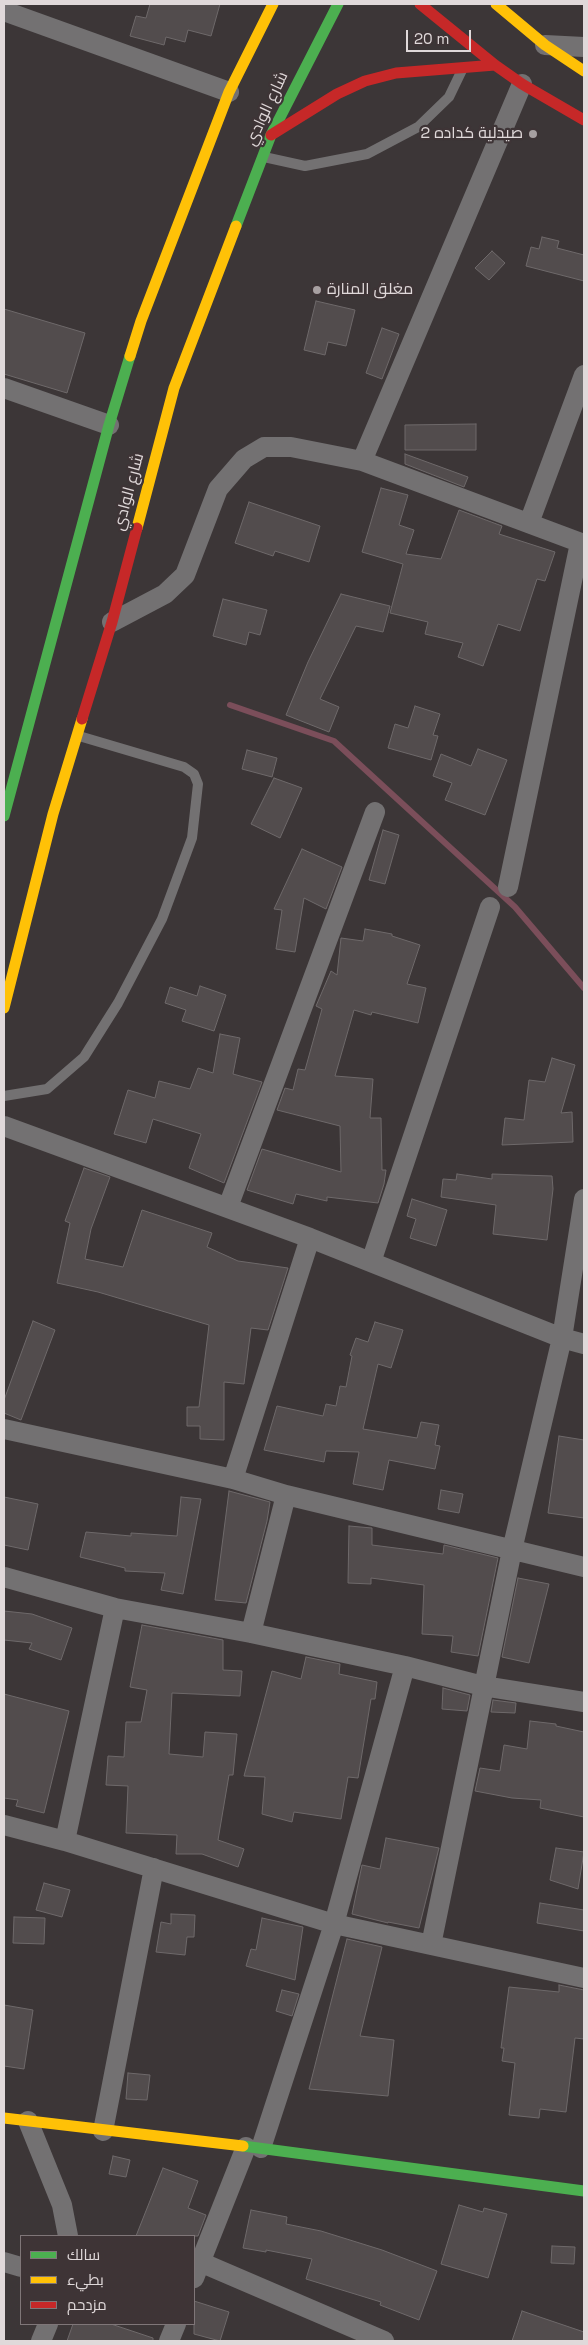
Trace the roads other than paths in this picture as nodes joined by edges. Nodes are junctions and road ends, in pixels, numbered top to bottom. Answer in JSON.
{"nodes":[{"id":1,"x":273,"y":4,"type":"edge"},
{"id":2,"x":338,"y":4,"type":"edge"},
{"id":3,"x":420,"y":4,"type":"edge"},
{"id":4,"x":496,"y":4,"type":"edge"},
{"id":5,"x":4,"y":11,"type":"edge"},
{"id":6,"x":530,"y":16,"type":"dead end"},
{"id":7,"x":539,"y":40,"type":"junction"},
{"id":8,"x":584,"y":47,"type":"edge"},
{"id":9,"x":495,"y":65,"type":"junction"},
{"id":10,"x":465,"y":66,"type":"junction"},
{"id":11,"x":584,"y":70,"type":"edge"},
{"id":12,"x":522,"y":84,"type":"junction"},
{"id":13,"x":229,"y":92,"type":"junction"},
{"id":14,"x":584,"y":120,"type":"edge"},
{"id":15,"x":272,"y":135,"type":"junction"},
{"id":16,"x":264,"y":156,"type":"junction"},
{"id":17,"x":584,"y":375,"type":"edge"},
{"id":18,"x":4,"y":388,"type":"edge"},
{"id":19,"x":109,"y":426,"type":"junction"},
{"id":20,"x":362,"y":461,"type":"junction"},
{"id":21,"x":529,"y":523,"type":"junction"},
{"id":22,"x":582,"y":544,"type":"edge"},
{"id":23,"x":112,"y":622,"type":"junction"},
{"id":24,"x":77,"y":735,"type":"junction"},
{"id":25,"x":7,"y":794,"type":"edge"},
{"id":26,"x":375,"y":812,"type":"dead end"},
{"id":27,"x":4,"y":816,"type":"edge"},
{"id":28,"x":508,"y":887,"type":"dead end"},
{"id":29,"x":490,"y":907,"type":"dead end"},
{"id":30,"x":4,"y":1006,"type":"edge"},
{"id":31,"x":4,"y":1096,"type":"edge"},
{"id":32,"x":4,"y":1126,"type":"edge"},
{"id":33,"x":584,"y":1199,"type":"edge"},
{"id":34,"x":228,"y":1207,"type":"junction"},
{"id":35,"x":310,"y":1238,"type":"junction"},
{"id":36,"x":372,"y":1262,"type":"junction"},
{"id":37,"x":562,"y":1338,"type":"junction"},
{"id":38,"x":584,"y":1344,"type":"edge"},
{"id":39,"x":4,"y":1429,"type":"edge"},
{"id":40,"x":233,"y":1479,"type":"junction"},
{"id":41,"x":286,"y":1495,"type":"junction"},
{"id":42,"x":512,"y":1550,"type":"junction"},
{"id":43,"x":584,"y":1566,"type":"edge"},
{"id":44,"x":4,"y":1577,"type":"edge"},
{"id":45,"x":115,"y":1608,"type":"junction"},
{"id":46,"x":251,"y":1633,"type":"junction"},
{"id":47,"x":405,"y":1666,"type":"junction"},
{"id":48,"x":483,"y":1686,"type":"junction"},
{"id":49,"x":584,"y":1702,"type":"edge"},
{"id":50,"x":4,"y":1825,"type":"edge"},
{"id":51,"x":66,"y":1841,"type":"junction"},
{"id":52,"x":154,"y":1868,"type":"junction"},
{"id":53,"x":334,"y":1924,"type":"junction"},
{"id":54,"x":430,"y":1945,"type":"junction"},
{"id":55,"x":584,"y":1978,"type":"edge"},
{"id":56,"x":4,"y":2118,"type":"edge"},
{"id":57,"x":28,"y":2121,"type":"junction"},
{"id":58,"x":103,"y":2131,"type":"junction"},
{"id":59,"x":254,"y":2148,"type":"junction"},
{"id":60,"x":584,"y":2191,"type":"edge"},
{"id":61,"x":68,"y":2235,"type":"edge"},
{"id":62,"x":4,"y":2262,"type":"edge"},
{"id":63,"x":20,"y":2267,"type":"edge"},
{"id":64,"x":197,"y":2270,"type":"edge"},
{"id":65,"x":48,"y":2325,"type":"edge"},
{"id":66,"x":176,"y":2325,"type":"edge"},
{"id":67,"x":41,"y":2341,"type":"edge"},
{"id":68,"x":169,"y":2341,"type":"edge"},
{"id":69,"x":384,"y":2341,"type":"edge"}],
"edges":[{"from":1,"to":13,"type":"main road"},
{"from":2,"to":15,"type":"main road","name":"شارع الوادي"},
{"from":3,"to":9,"type":"main road"},
{"from":4,"to":7,"type":"main road"},
{"from":5,"to":13,"type":"street"},
{"from":6,"to":7,"type":"main road"},
{"from":7,"to":8,"type":"street"},
{"from":7,"to":11,"type":"main road"},
{"from":9,"to":10,"type":"main road"},
{"from":9,"to":12,"type":"main road"},
{"from":10,"to":15,"type":"main road"},
{"from":10,"to":16,"type":"lane"},
{"from":12,"to":14,"type":"main road"},
{"from":12,"to":20,"type":"street"},
{"from":13,"to":19,"type":"main road"},
{"from":15,"to":16,"type":"main road","name":"شارع الوادي"},
{"from":16,"to":23,"type":"main road","name":"شارع الوادي"},
{"from":17,"to":21,"type":"street"},
{"from":18,"to":19,"type":"street"},
{"from":19,"to":25,"type":"main road"},
{"from":20,"to":21,"type":"street"},
{"from":20,"to":23,"type":"street"},
{"from":21,"to":22,"type":"street"},
{"from":22,"to":28,"type":"street"},
{"from":23,"to":24,"type":"main road","name":"شارع الوادي"},
{"from":24,"to":30,"type":"main road","name":"شارع الوادي"},
{"from":24,"to":31,"type":"lane"},
{"from":25,"to":27,"type":"main road"},
{"from":26,"to":34,"type":"street"},
{"from":29,"to":36,"type":"street"},
{"from":32,"to":34,"type":"street"},
{"from":33,"to":37,"type":"street"},
{"from":34,"to":35,"type":"street"},
{"from":35,"to":36,"type":"street"},
{"from":35,"to":40,"type":"street"},
{"from":36,"to":37,"type":"street"},
{"from":37,"to":38,"type":"street"},
{"from":37,"to":42,"type":"street"},
{"from":39,"to":40,"type":"street"},
{"from":40,"to":41,"type":"street"},
{"from":41,"to":42,"type":"street"},
{"from":41,"to":46,"type":"street"},
{"from":42,"to":43,"type":"street"},
{"from":42,"to":48,"type":"street"},
{"from":44,"to":45,"type":"street"},
{"from":45,"to":46,"type":"street"},
{"from":45,"to":51,"type":"street"},
{"from":46,"to":47,"type":"street"},
{"from":47,"to":48,"type":"street"},
{"from":47,"to":53,"type":"street"},
{"from":48,"to":49,"type":"street"},
{"from":48,"to":54,"type":"street"},
{"from":50,"to":51,"type":"street"},
{"from":51,"to":52,"type":"street"},
{"from":52,"to":53,"type":"street"},
{"from":52,"to":58,"type":"street"},
{"from":53,"to":54,"type":"street"},
{"from":53,"to":59,"type":"street"},
{"from":54,"to":55,"type":"street"},
{"from":56,"to":57,"type":"main road"},
{"from":57,"to":58,"type":"main road"},
{"from":57,"to":61,"type":"street"},
{"from":58,"to":59,"type":"main road"},
{"from":59,"to":60,"type":"main road"},
{"from":59,"to":64,"type":"street"},
{"from":62,"to":63,"type":"street"},
{"from":64,"to":69,"type":"street"},
{"from":65,"to":67,"type":"street"},
{"from":66,"to":68,"type":"street"}]}
